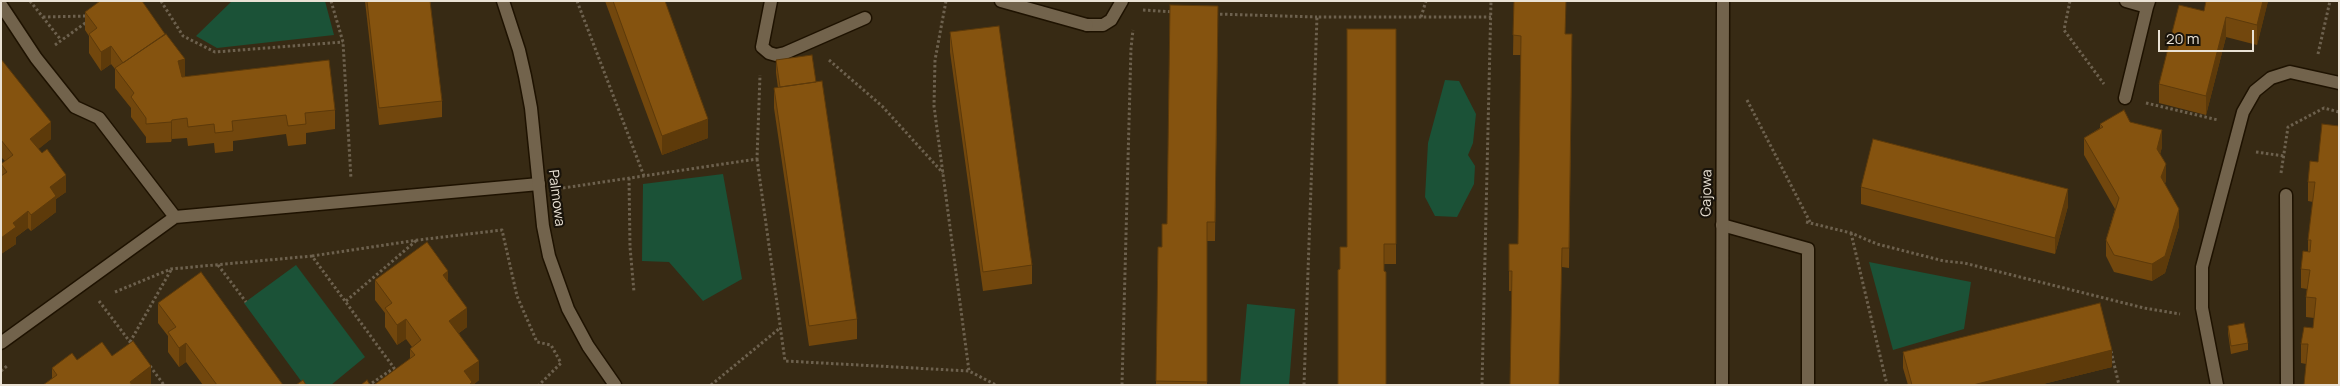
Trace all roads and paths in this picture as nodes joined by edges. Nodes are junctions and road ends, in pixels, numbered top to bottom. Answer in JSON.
{"nodes":[{"id":1,"x":30,"y":1,"type":"edge"},
{"id":2,"x":161,"y":1,"type":"edge"},
{"id":3,"x":331,"y":1,"type":"edge"},
{"id":4,"x":503,"y":1,"type":"edge"},
{"id":5,"x":577,"y":1,"type":"edge"},
{"id":6,"x":771,"y":1,"type":"edge"},
{"id":7,"x":946,"y":1,"type":"edge"},
{"id":8,"x":1001,"y":1,"type":"edge"},
{"id":9,"x":1426,"y":1,"type":"edge"},
{"id":10,"x":1491,"y":1,"type":"edge"},
{"id":11,"x":1723,"y":1,"type":"edge"},
{"id":12,"x":2126,"y":1,"type":"edge"},
{"id":13,"x":2330,"y":1,"type":"edge"},
{"id":14,"x":1121,"y":2,"type":"edge"},
{"id":15,"x":2148,"y":4,"type":"edge"},
{"id":16,"x":1,"y":5,"type":"edge"},
{"id":17,"x":1136,"y":10,"type":"junction"},
{"id":18,"x":1175,"y":12,"type":"edge"},
{"id":19,"x":1213,"y":14,"type":"edge"},
{"id":20,"x":1491,"y":16,"type":"junction"},
{"id":21,"x":43,"y":17,"type":"junction"},
{"id":22,"x":1317,"y":17,"type":"junction"},
{"id":23,"x":1421,"y":17,"type":"junction"},
{"id":24,"x":865,"y":18,"type":"dead end"},
{"id":25,"x":61,"y":40,"type":"junction"},
{"id":26,"x":343,"y":42,"type":"junction"},
{"id":27,"x":809,"y":43,"type":"junction"},
{"id":28,"x":762,"y":46,"type":"junction"},
{"id":29,"x":36,"y":58,"type":"junction"},
{"id":30,"x":2313,"y":76,"type":"junction"},
{"id":31,"x":2339,"y":83,"type":"edge"},
{"id":32,"x":2125,"y":98,"type":"dead end"},
{"id":33,"x":1747,"y":100,"type":"dead end"},
{"id":34,"x":2339,"y":112,"type":"edge"},
{"id":35,"x":757,"y":159,"type":"junction"},
{"id":36,"x":350,"y":165,"type":"dead end"},
{"id":37,"x":943,"y":174,"type":"junction"},
{"id":38,"x":644,"y":176,"type":"junction"},
{"id":39,"x":629,"y":178,"type":"junction"},
{"id":40,"x":2279,"y":180,"type":"dead end"},
{"id":41,"x":539,"y":184,"type":"junction"},
{"id":42,"x":559,"y":189,"type":"dead end"},
{"id":43,"x":2286,"y":195,"type":"dead end"},
{"id":44,"x":175,"y":217,"type":"junction"},
{"id":45,"x":1802,"y":221,"type":"dead end"},
{"id":46,"x":1810,"y":223,"type":"junction"},
{"id":47,"x":1722,"y":225,"type":"junction"},
{"id":48,"x":1851,"y":233,"type":"junction"},
{"id":49,"x":418,"y":240,"type":"junction"},
{"id":50,"x":312,"y":256,"type":"junction"},
{"id":51,"x":218,"y":264,"type":"junction"},
{"id":52,"x":171,"y":269,"type":"junction"},
{"id":53,"x":634,"y":292,"type":"dead end"},
{"id":54,"x":2097,"y":296,"type":"junction"},
{"id":55,"x":346,"y":301,"type":"junction"},
{"id":56,"x":246,"y":302,"type":"dead end"},
{"id":57,"x":2100,"y":305,"type":"edge"},
{"id":58,"x":2204,"y":323,"type":"junction"},
{"id":59,"x":780,"y":328,"type":"junction"},
{"id":60,"x":130,"y":342,"type":"junction"},
{"id":61,"x":1,"y":343,"type":"edge"},
{"id":62,"x":136,"y":349,"type":"edge"},
{"id":63,"x":2110,"y":349,"type":"edge"},
{"id":64,"x":147,"y":363,"type":"edge"},
{"id":65,"x":969,"y":371,"type":"junction"},
{"id":66,"x":164,"y":385,"type":"edge"},
{"id":67,"x":369,"y":385,"type":"edge"},
{"id":68,"x":539,"y":385,"type":"edge"},
{"id":69,"x":615,"y":385,"type":"edge"},
{"id":70,"x":711,"y":385,"type":"edge"},
{"id":71,"x":996,"y":385,"type":"edge"},
{"id":72,"x":1122,"y":385,"type":"edge"},
{"id":73,"x":1304,"y":385,"type":"edge"},
{"id":74,"x":1482,"y":385,"type":"edge"},
{"id":75,"x":1722,"y":385,"type":"edge"},
{"id":76,"x":1808,"y":385,"type":"edge"},
{"id":77,"x":1887,"y":385,"type":"edge"},
{"id":78,"x":2119,"y":385,"type":"edge"},
{"id":79,"x":2217,"y":385,"type":"edge"},
{"id":80,"x":2287,"y":385,"type":"edge"}],
"edges":[{"from":1,"to":21,"type":"path"},
{"from":2,"to":26,"type":"path"},
{"from":3,"to":26,"type":"path"},
{"from":4,"to":41,"type":"street","name":"Palmowa"},
{"from":5,"to":38,"type":"path"},
{"from":6,"to":28,"type":"street"},
{"from":7,"to":37,"type":"path"},
{"from":8,"to":14,"type":"street"},
{"from":9,"to":23,"type":"path"},
{"from":10,"to":20,"type":"path"},
{"from":11,"to":47,"type":"street","name":"Gajowa"},
{"from":12,"to":15,"type":"street"},
{"from":13,"to":30,"type":"path"},
{"from":14,"to":17,"type":"path"},
{"from":15,"to":32,"type":"street"},
{"from":16,"to":29,"type":"street"},
{"from":17,"to":18,"type":"path"},
{"from":17,"to":72,"type":"path"},
{"from":19,"to":22,"type":"path"},
{"from":20,"to":23,"type":"path"},
{"from":20,"to":74,"type":"path"},
{"from":21,"to":25,"type":"path"},
{"from":21,"to":25,"type":"path"},
{"from":22,"to":23,"type":"path"},
{"from":22,"to":73,"type":"path"},
{"from":24,"to":27,"type":"street"},
{"from":25,"to":29,"type":"path"},
{"from":26,"to":36,"type":"path"},
{"from":27,"to":28,"type":"street"},
{"from":27,"to":37,"type":"path"},
{"from":28,"to":35,"type":"path"},
{"from":29,"to":44,"type":"street"},
{"from":30,"to":31,"type":"street"},
{"from":30,"to":58,"type":"street"},
{"from":33,"to":46,"type":"path"},
{"from":34,"to":40,"type":"path"},
{"from":35,"to":38,"type":"path"},
{"from":35,"to":59,"type":"path"},
{"from":37,"to":65,"type":"path"},
{"from":38,"to":39,"type":"path"},
{"from":39,"to":42,"type":"path"},
{"from":39,"to":53,"type":"path"},
{"from":41,"to":44,"type":"street"},
{"from":41,"to":69,"type":"street","name":"Palmowa"},
{"from":43,"to":80,"type":"street"},
{"from":44,"to":61,"type":"street"},
{"from":45,"to":46,"type":"path"},
{"from":46,"to":48,"type":"path"},
{"from":47,"to":75,"type":"street","name":"Gajowa"},
{"from":47,"to":76,"type":"street"},
{"from":48,"to":54,"type":"path"},
{"from":48,"to":77,"type":"path"},
{"from":49,"to":50,"type":"path"},
{"from":49,"to":55,"type":"path"},
{"from":49,"to":68,"type":"path"},
{"from":50,"to":51,"type":"path"},
{"from":50,"to":55,"type":"path"},
{"from":51,"to":52,"type":"path"},
{"from":51,"to":56,"type":"path"},
{"from":52,"to":60,"type":"path"},
{"from":52,"to":60,"type":"path"},
{"from":54,"to":57,"type":"path"},
{"from":54,"to":58,"type":"path"},
{"from":55,"to":67,"type":"path"},
{"from":58,"to":79,"type":"street"},
{"from":59,"to":65,"type":"path"},
{"from":59,"to":70,"type":"path"},
{"from":60,"to":62,"type":"path"},
{"from":63,"to":78,"type":"path"},
{"from":64,"to":66,"type":"path"},
{"from":65,"to":71,"type":"path"}]}
